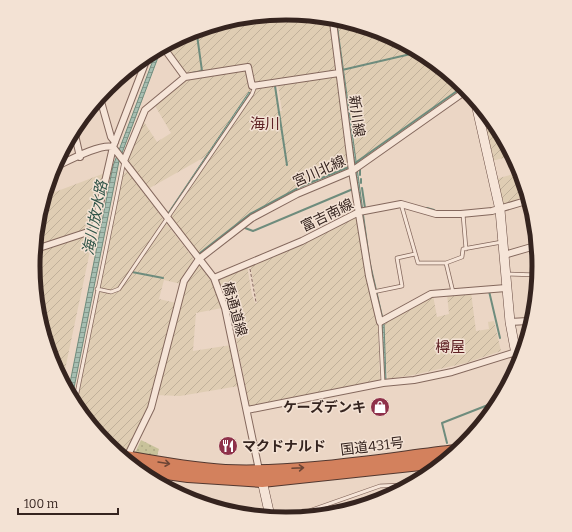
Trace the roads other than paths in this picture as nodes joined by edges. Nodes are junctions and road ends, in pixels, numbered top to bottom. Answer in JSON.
{"nodes":[{"id":1,"x":333,"y":25,"type":"edge"},
{"id":2,"x":166,"y":51,"type":"edge"},
{"id":3,"x":145,"y":64,"type":"edge"},
{"id":4,"x":339,"y":73,"type":"junction"},
{"id":5,"x":185,"y":77,"type":"junction"},
{"id":6,"x":255,"y":86,"type":"junction"},
{"id":7,"x":462,"y":94,"type":"edge"},
{"id":8,"x":102,"y":103,"type":"edge"},
{"id":9,"x":478,"y":112,"type":"edge"},
{"id":10,"x":76,"y":138,"type":"edge"},
{"id":11,"x":115,"y":146,"type":"junction"},
{"id":12,"x":80,"y":156,"type":"junction"},
{"id":13,"x":123,"y":161,"type":"junction"},
{"id":14,"x":62,"y":164,"type":"edge"},
{"id":15,"x":352,"y":171,"type":"junction"},
{"id":16,"x":524,"y":202,"type":"edge"},
{"id":17,"x":401,"y":204,"type":"junction"},
{"id":18,"x":500,"y":210,"type":"junction"},
{"id":19,"x":359,"y":212,"type":"junction"},
{"id":20,"x":463,"y":214,"type":"junction"},
{"id":21,"x":168,"y":218,"type":"junction"},
{"id":22,"x":503,"y":242,"type":"junction"},
{"id":23,"x":41,"y":247,"type":"edge"},
{"id":24,"x":531,"y":247,"type":"edge"},
{"id":25,"x":466,"y":249,"type":"junction"},
{"id":26,"x":415,"y":254,"type":"junction"},
{"id":27,"x":504,"y":255,"type":"junction"},
{"id":28,"x":199,"y":259,"type":"junction"},
{"id":29,"x":446,"y":263,"type":"junction"},
{"id":30,"x":506,"y":274,"type":"junction"},
{"id":31,"x":531,"y":275,"type":"edge"},
{"id":32,"x":214,"y":278,"type":"junction"},
{"id":33,"x":506,"y":288,"type":"junction"},
{"id":34,"x":97,"y":289,"type":"junction"},
{"id":35,"x":373,"y":292,"type":"junction"},
{"id":36,"x":453,"y":292,"type":"junction"},
{"id":37,"x":526,"y":321,"type":"edge"},
{"id":38,"x":380,"y":322,"type":"junction"},
{"id":39,"x":510,"y":322,"type":"junction"},
{"id":40,"x":516,"y":352,"type":"joint"},
{"id":41,"x":383,"y":383,"type":"junction"},
{"id":42,"x":77,"y":395,"type":"edge"},
{"id":43,"x":247,"y":410,"type":"junction"},
{"id":44,"x":447,"y":452,"type":"edge"},
{"id":45,"x":128,"y":454,"type":"edge"},
{"id":46,"x":132,"y":458,"type":"edge"},
{"id":47,"x":435,"y":462,"type":"edge"},
{"id":48,"x":148,"y":470,"type":"edge"},
{"id":49,"x":260,"y":476,"type":"junction"},
{"id":50,"x":398,"y":485,"type":"edge"},
{"id":51,"x":310,"y":510,"type":"edge"},
{"id":52,"x":269,"y":511,"type":"edge"}],
"edges":[{"from":1,"to":4,"type":"street","name":"新川線"},
{"from":2,"to":5,"type":"street"},
{"from":3,"to":11,"type":"street"},
{"from":4,"to":6,"type":"street"},
{"from":4,"to":15,"type":"street","name":"新川線"},
{"from":5,"to":6,"type":"street"},
{"from":5,"to":13,"type":"street"},
{"from":6,"to":21,"type":"lane"},
{"from":7,"to":15,"type":"street","name":"宮川北線"},
{"from":8,"to":11,"type":"street","name":"橋通道線"},
{"from":9,"to":18,"type":"main road"},
{"from":10,"to":12,"type":"street"},
{"from":11,"to":12,"type":"street"},
{"from":11,"to":13,"type":"street","name":"橋通道線"},
{"from":11,"to":23,"type":"street"},
{"from":12,"to":14,"type":"street"},
{"from":13,"to":21,"type":"street","name":"橋通道線"},
{"from":13,"to":34,"type":"lane"},
{"from":15,"to":19,"type":"street","name":"新川線"},
{"from":15,"to":28,"type":"street","name":"宮川北線"},
{"from":16,"to":18,"type":"street","name":"富吉南線"},
{"from":17,"to":19,"type":"street","name":"富吉南線"},
{"from":17,"to":20,"type":"street","name":"富吉南線"},
{"from":17,"to":26,"type":"lane"},
{"from":18,"to":20,"type":"street","name":"富吉南線"},
{"from":18,"to":22,"type":"main road"},
{"from":19,"to":32,"type":"street","name":"富吉南線"},
{"from":19,"to":35,"type":"street","name":"新川線"},
{"from":20,"to":25,"type":"lane"},
{"from":21,"to":28,"type":"street","name":"橋通道線"},
{"from":21,"to":34,"type":"lane"},
{"from":22,"to":25,"type":"lane"},
{"from":22,"to":27,"type":"main road"},
{"from":24,"to":27,"type":"street"},
{"from":25,"to":29,"type":"lane"},
{"from":26,"to":29,"type":"lane"},
{"from":26,"to":35,"type":"lane"},
{"from":27,"to":30,"type":"main road"},
{"from":28,"to":32,"type":"street","name":"橋通道線"},
{"from":28,"to":45,"type":"street","name":"宮川北線"},
{"from":29,"to":36,"type":"lane"},
{"from":30,"to":31,"type":"lane"},
{"from":30,"to":33,"type":"main road"},
{"from":32,"to":43,"type":"street","name":"橋通道線"},
{"from":33,"to":36,"type":"street"},
{"from":33,"to":39,"type":"main road"},
{"from":34,"to":42,"type":"lane"},
{"from":35,"to":38,"type":"street","name":"新川線"},
{"from":36,"to":38,"type":"street"},
{"from":37,"to":39,"type":"street"},
{"from":38,"to":41,"type":"lane"},
{"from":39,"to":40,"type":"main road"},
{"from":40,"to":41,"type":"street"},
{"from":41,"to":43,"type":"street"},
{"from":43,"to":49,"type":"street","name":"橋通道線"},
{"from":49,"to":44,"type":"highway","name":"国道431号","one_way":true},
{"from":46,"to":49,"type":"highway","name":"国道431号","one_way":true},
{"from":47,"to":49,"type":"highway","name":"国道431号"},
{"from":48,"to":49,"type":"highway","name":"国道431号"},
{"from":49,"to":52,"type":"main road"},
{"from":50,"to":51,"type":"lane"}]}
